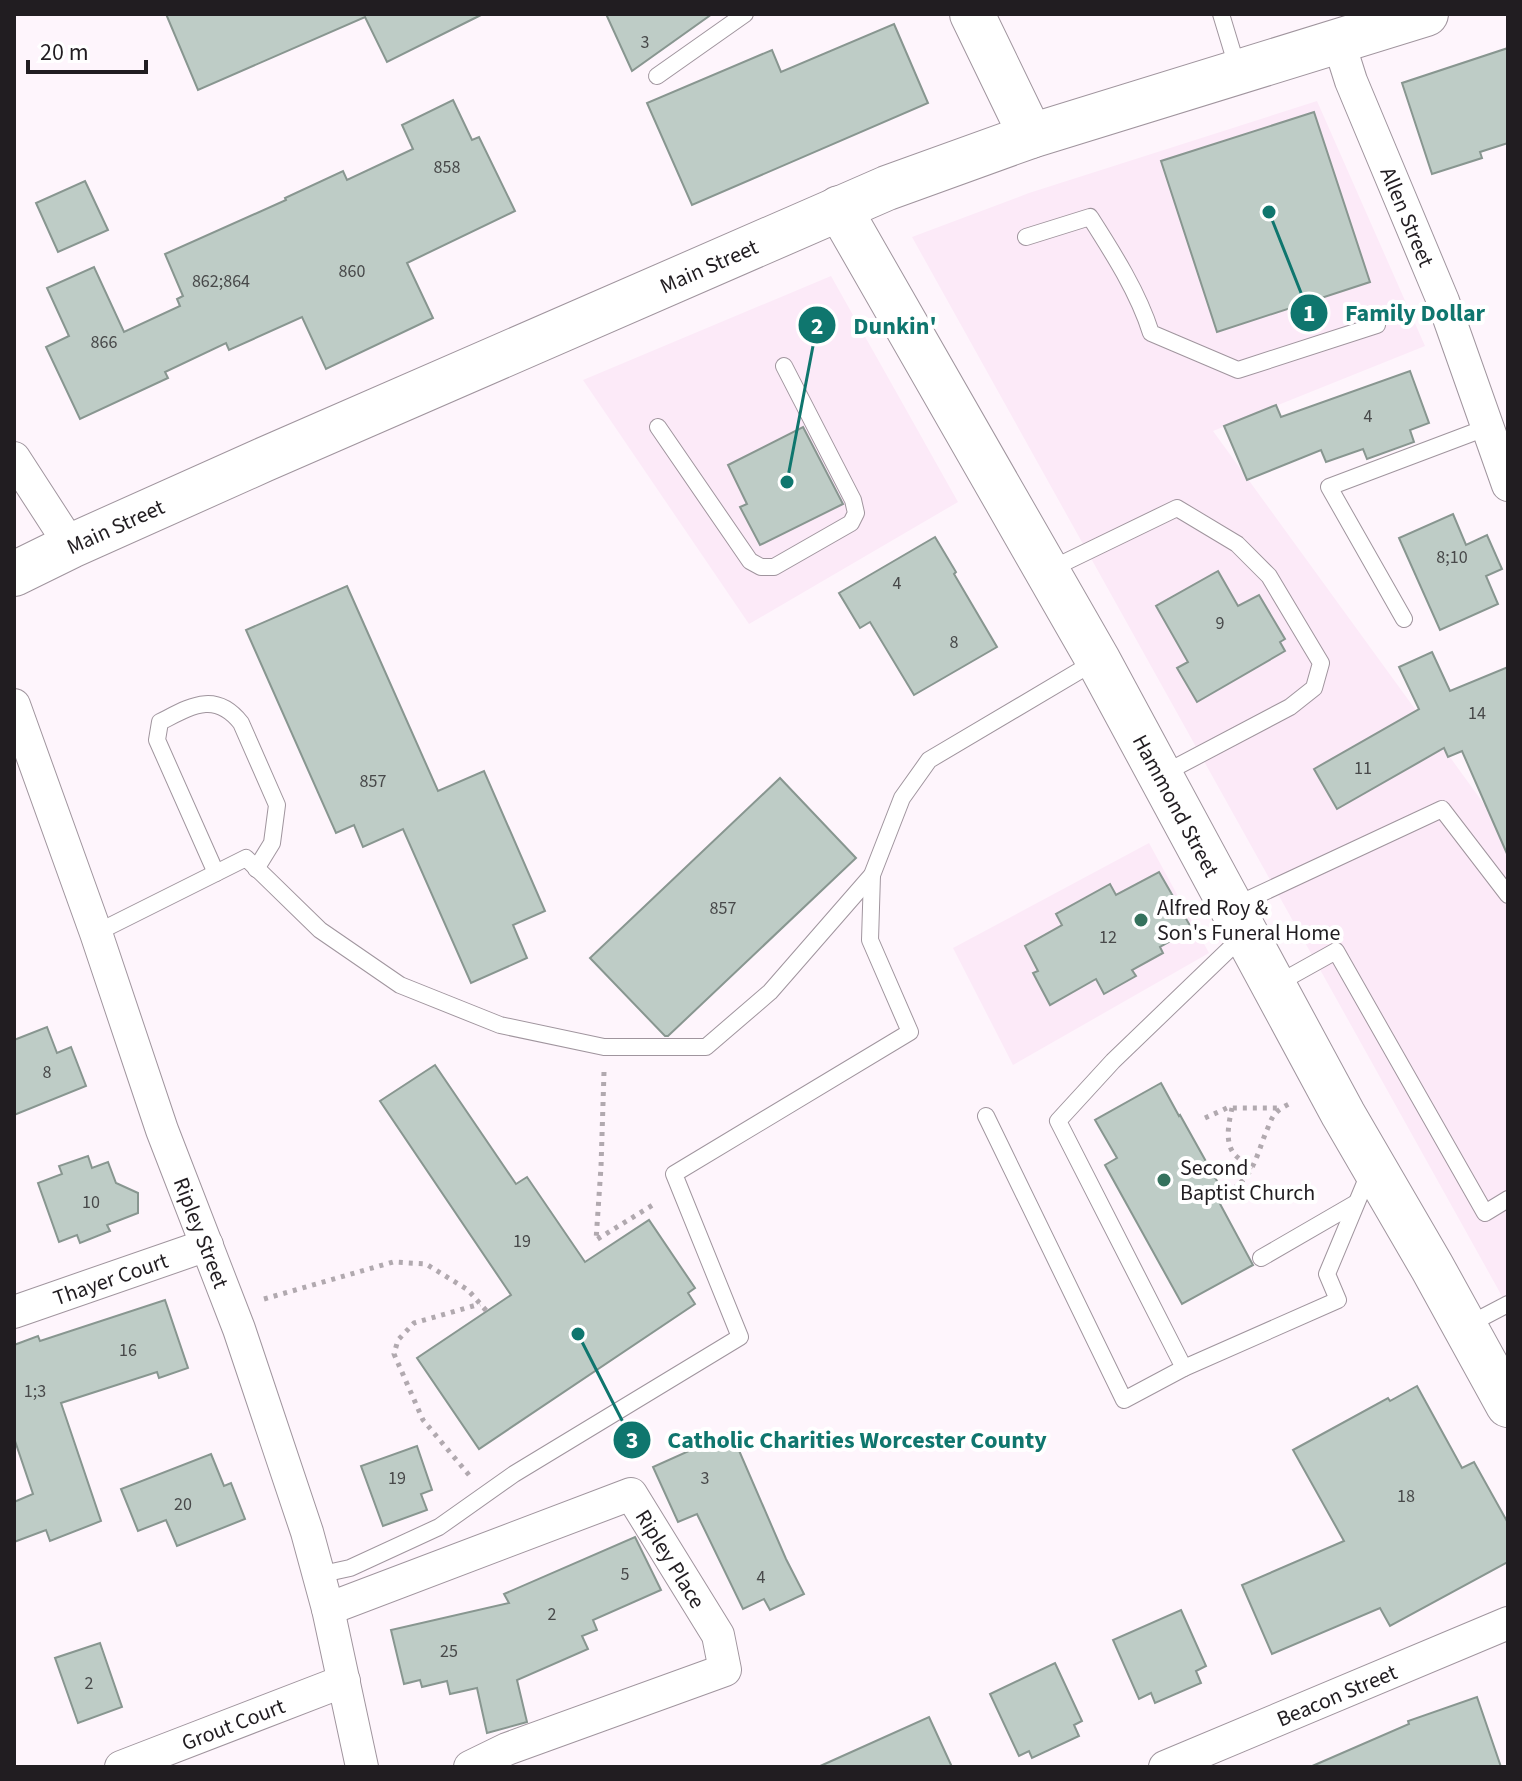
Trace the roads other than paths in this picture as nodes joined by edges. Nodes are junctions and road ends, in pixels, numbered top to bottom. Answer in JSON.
{"nodes":[{"id":1,"x":745,"y":14,"type":"edge"},
{"id":2,"x":972,"y":14,"type":"edge"},
{"id":3,"x":1221,"y":14,"type":"edge"},
{"id":4,"x":1397,"y":18,"type":"edge"},
{"id":5,"x":1338,"y":40,"type":"junction"},
{"id":6,"x":1238,"y":71,"type":"junction"},
{"id":7,"x":657,"y":76,"type":"dead end"},
{"id":8,"x":1031,"y":136,"type":"junction"},
{"id":9,"x":839,"y":208,"type":"junction"},
{"id":10,"x":1026,"y":237,"type":"dead end"},
{"id":11,"x":1377,"y":325,"type":"dead end"},
{"id":12,"x":784,"y":366,"type":"dead end"},
{"id":13,"x":658,"y":427,"type":"dead end"},
{"id":14,"x":1488,"y":427,"type":"junction"},
{"id":15,"x":14,"y":458,"type":"edge"},
{"id":16,"x":1508,"y":485,"type":"edge"},
{"id":17,"x":71,"y":546,"type":"junction"},
{"id":18,"x":1046,"y":571,"type":"junction"},
{"id":19,"x":14,"y":574,"type":"edge"},
{"id":20,"x":1404,"y":619,"type":"dead end"},
{"id":21,"x":1098,"y":660,"type":"junction"},
{"id":22,"x":14,"y":705,"type":"edge"},
{"id":23,"x":1160,"y":775,"type":"junction"},
{"id":24,"x":256,"y":869,"type":"junction"},
{"id":25,"x":216,"y":873,"type":"junction"},
{"id":26,"x":872,"y":875,"type":"junction"},
{"id":27,"x":1508,"y":895,"type":"edge"},
{"id":28,"x":1238,"y":921,"type":"junction"},
{"id":29,"x":96,"y":933,"type":"junction"},
{"id":30,"x":1273,"y":986,"type":"junction"},
{"id":31,"x":986,"y":1116,"type":"dead end"},
{"id":32,"x":1365,"y":1184,"type":"junction"},
{"id":33,"x":1508,"y":1199,"type":"edge"},
{"id":34,"x":207,"y":1245,"type":"junction"},
{"id":35,"x":1261,"y":1258,"type":"dead end"},
{"id":36,"x":1508,"y":1304,"type":"edge"},
{"id":37,"x":14,"y":1312,"type":"edge"},
{"id":38,"x":1465,"y":1327,"type":"junction"},
{"id":39,"x":1184,"y":1368,"type":"junction"},
{"id":40,"x":1508,"y":1405,"type":"edge"},
{"id":41,"x":318,"y":1575,"type":"junction"},
{"id":42,"x":328,"y":1609,"type":"junction"},
{"id":43,"x":1508,"y":1623,"type":"edge"},
{"id":44,"x":344,"y":1681,"type":"junction"},
{"id":45,"x":121,"y":1767,"type":"edge"},
{"id":46,"x":362,"y":1767,"type":"edge"},
{"id":47,"x":470,"y":1767,"type":"edge"},
{"id":48,"x":1165,"y":1767,"type":"edge"}],
"edges":[{"from":1,"to":7,"type":"lane"},
{"from":2,"to":8,"type":"street"},
{"from":3,"to":6,"type":"lane"},
{"from":4,"to":5,"type":"street","name":"Main Street"},
{"from":5,"to":6,"type":"street","name":"Main Street"},
{"from":5,"to":14,"type":"street","name":"Allen Street"},
{"from":6,"to":8,"type":"street","name":"Main Street"},
{"from":8,"to":9,"type":"street","name":"Main Street"},
{"from":9,"to":17,"type":"street","name":"Main Street"},
{"from":9,"to":18,"type":"street","name":"Hammond Street"},
{"from":10,"to":11,"type":"lane"},
{"from":12,"to":13,"type":"lane"},
{"from":14,"to":16,"type":"street","name":"Allen Street"},
{"from":14,"to":20,"type":"lane"},
{"from":15,"to":17,"type":"street"},
{"from":17,"to":19,"type":"street","name":"Main Street"},
{"from":18,"to":21,"type":"street","name":"Hammond Street"},
{"from":18,"to":23,"type":"lane"},
{"from":21,"to":23,"type":"street","name":"Hammond Street"},
{"from":21,"to":26,"type":"lane"},
{"from":22,"to":29,"type":"street","name":"Ripley Street"},
{"from":23,"to":28,"type":"street","name":"Hammond Street"},
{"from":24,"to":25,"type":"lane"},
{"from":24,"to":25,"type":"lane"},
{"from":24,"to":26,"type":"lane"},
{"from":25,"to":29,"type":"lane"},
{"from":26,"to":41,"type":"lane"},
{"from":27,"to":28,"type":"lane"},
{"from":28,"to":30,"type":"street","name":"Hammond Street"},
{"from":28,"to":39,"type":"lane"},
{"from":29,"to":34,"type":"street","name":"Ripley Street"},
{"from":30,"to":32,"type":"street","name":"Hammond Street"},
{"from":30,"to":33,"type":"lane"},
{"from":31,"to":39,"type":"lane"},
{"from":32,"to":35,"type":"lane"},
{"from":32,"to":38,"type":"street","name":"Hammond Street"},
{"from":32,"to":39,"type":"lane"},
{"from":34,"to":37,"type":"street","name":"Thayer Court"},
{"from":34,"to":41,"type":"street","name":"Ripley Street"},
{"from":36,"to":38,"type":"lane"},
{"from":38,"to":40,"type":"street","name":"Hammond Street"},
{"from":41,"to":42,"type":"street","name":"Ripley Street"},
{"from":42,"to":44,"type":"street","name":"Ripley Street"},
{"from":42,"to":47,"type":"street","name":"Ripley Place"},
{"from":43,"to":48,"type":"street","name":"Beacon Street"},
{"from":44,"to":45,"type":"street","name":"Grout Court"},
{"from":44,"to":46,"type":"street","name":"Ripley Street"}]}
